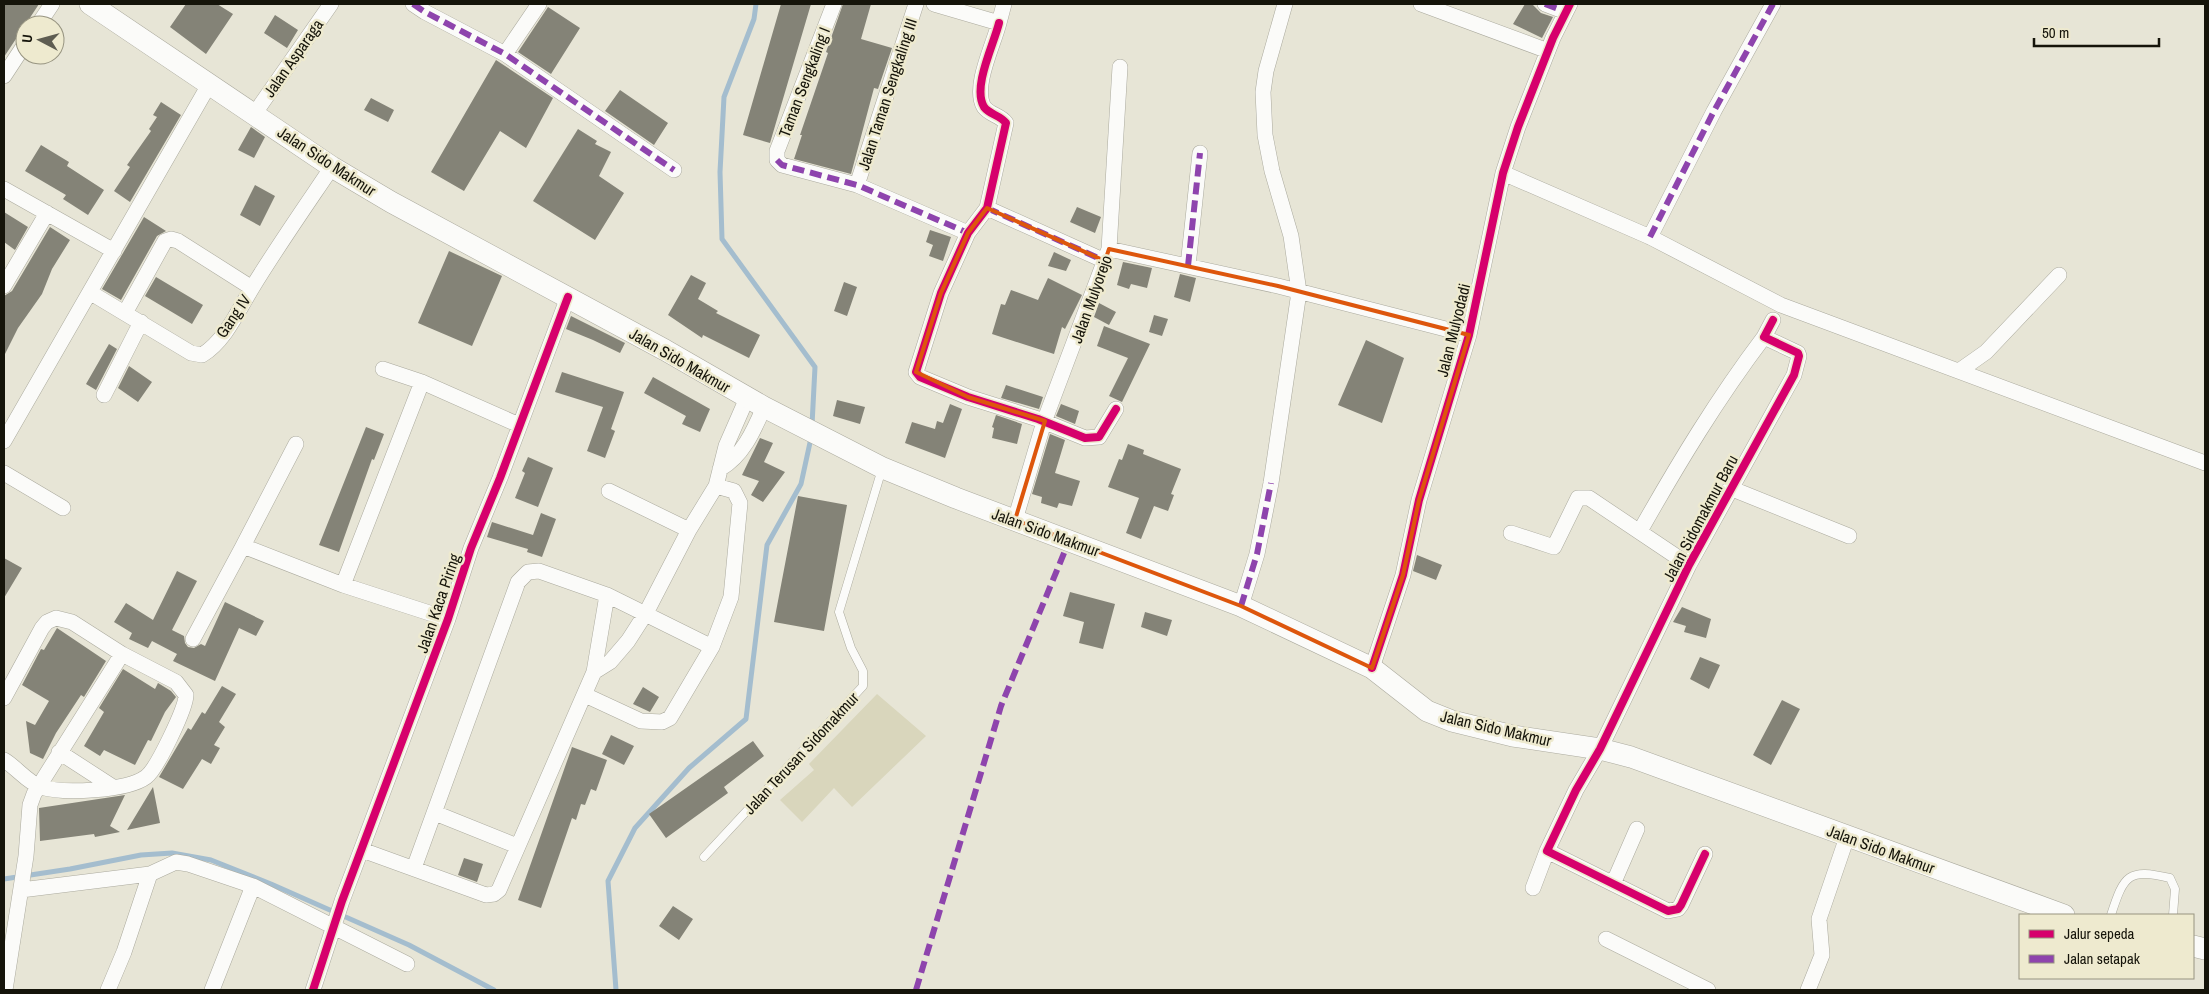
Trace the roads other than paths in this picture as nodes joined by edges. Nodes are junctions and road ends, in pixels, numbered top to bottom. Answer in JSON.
{"nodes":[{"id":1,"x":52,"y":4,"type":"edge"},
{"id":2,"x":90,"y":4,"type":"edge"},
{"id":3,"x":331,"y":4,"type":"edge"},
{"id":4,"x":413,"y":4,"type":"edge"},
{"id":5,"x":539,"y":4,"type":"edge"},
{"id":6,"x":834,"y":4,"type":"edge"},
{"id":7,"x":916,"y":4,"type":"edge"},
{"id":8,"x":934,"y":4,"type":"edge"},
{"id":9,"x":1004,"y":4,"type":"edge"},
{"id":10,"x":1285,"y":4,"type":"edge"},
{"id":11,"x":1421,"y":4,"type":"edge"},
{"id":12,"x":1545,"y":4,"type":"edge"},
{"id":13,"x":1773,"y":4,"type":"edge"},
{"id":14,"x":1568,"y":8,"type":"edge"},
{"id":15,"x":45,"y":15,"type":"edge"},
{"id":16,"x":999,"y":23,"type":"junction"},
{"id":17,"x":1548,"y":51,"type":"junction"},
{"id":18,"x":505,"y":54,"type":"junction"},
{"id":19,"x":15,"y":59,"type":"edge"},
{"id":20,"x":1120,"y":67,"type":"dead end"},
{"id":21,"x":4,"y":76,"type":"edge"},
{"id":22,"x":210,"y":83,"type":"junction"},
{"id":23,"x":255,"y":113,"type":"junction"},
{"id":24,"x":1200,"y":153,"type":"dead end"},
{"id":25,"x":332,"y":167,"type":"junction"},
{"id":26,"x":674,"y":170,"type":"dead end"},
{"id":27,"x":1503,"y":174,"type":"junction"},
{"id":28,"x":857,"y":185,"type":"junction"},
{"id":29,"x":4,"y":189,"type":"edge"},
{"id":30,"x":987,"y":208,"type":"junction"},
{"id":31,"x":47,"y":213,"type":"junction"},
{"id":32,"x":968,"y":233,"type":"junction"},
{"id":33,"x":1650,"y":237,"type":"junction"},
{"id":34,"x":114,"y":251,"type":"junction"},
{"id":35,"x":1107,"y":255,"type":"junction"},
{"id":36,"x":1188,"y":266,"type":"junction"},
{"id":37,"x":2059,"y":275,"type":"dead end"},
{"id":38,"x":4,"y":286,"type":"edge"},
{"id":39,"x":252,"y":288,"type":"junction"},
{"id":40,"x":1292,"y":290,"type":"junction"},
{"id":41,"x":90,"y":293,"type":"junction"},
{"id":42,"x":568,"y":297,"type":"junction"},
{"id":43,"x":125,"y":313,"type":"junction"},
{"id":44,"x":1774,"y":320,"type":"dead end"},
{"id":45,"x":141,"y":322,"type":"junction"},
{"id":46,"x":1468,"y":335,"type":"junction"},
{"id":47,"x":1764,"y":337,"type":"junction"},
{"id":48,"x":383,"y":369,"type":"dead end"},
{"id":49,"x":1960,"y":371,"type":"junction"},
{"id":50,"x":422,"y":382,"type":"junction"},
{"id":51,"x":104,"y":395,"type":"dead end"},
{"id":52,"x":755,"y":403,"type":"junction"},
{"id":53,"x":1116,"y":408,"type":"dead end"},
{"id":54,"x":1044,"y":422,"type":"junction"},
{"id":55,"x":519,"y":425,"type":"junction"},
{"id":56,"x":4,"y":441,"type":"edge"},
{"id":57,"x":296,"y":444,"type":"dead end"},
{"id":58,"x":2205,"y":463,"type":"edge"},
{"id":59,"x":883,"y":468,"type":"junction"},
{"id":60,"x":4,"y":473,"type":"edge"},
{"id":61,"x":716,"y":486,"type":"junction"},
{"id":62,"x":1730,"y":488,"type":"junction"},
{"id":63,"x":609,"y":490,"type":"dead end"},
{"id":64,"x":63,"y":508,"type":"dead end"},
{"id":65,"x":1014,"y":520,"type":"junction"},
{"id":66,"x":689,"y":530,"type":"junction"},
{"id":67,"x":1640,"y":531,"type":"junction"},
{"id":68,"x":1511,"y":533,"type":"dead end"},
{"id":69,"x":1849,"y":536,"type":"dead end"},
{"id":70,"x":243,"y":546,"type":"junction"},
{"id":71,"x":1689,"y":564,"type":"junction"},
{"id":72,"x":343,"y":585,"type":"junction"},
{"id":73,"x":607,"y":595,"type":"junction"},
{"id":74,"x":1241,"y":606,"type":"junction"},
{"id":75,"x":646,"y":613,"type":"junction"},
{"id":76,"x":448,"y":619,"type":"junction"},
{"id":77,"x":194,"y":639,"type":"dead end"},
{"id":78,"x":712,"y":647,"type":"junction"},
{"id":79,"x":122,"y":654,"type":"junction"},
{"id":80,"x":1372,"y":668,"type":"junction"},
{"id":81,"x":594,"y":672,"type":"junction"},
{"id":82,"x":585,"y":695,"type":"junction"},
{"id":83,"x":4,"y":698,"type":"edge"},
{"id":84,"x":1600,"y":749,"type":"junction"},
{"id":85,"x":59,"y":752,"type":"junction"},
{"id":86,"x":4,"y":760,"type":"edge"},
{"id":87,"x":39,"y":787,"type":"junction"},
{"id":88,"x":113,"y":788,"type":"junction"},
{"id":89,"x":435,"y":813,"type":"junction"},
{"id":90,"x":1637,"y":829,"type":"dead end"},
{"id":91,"x":1847,"y":837,"type":"junction"},
{"id":92,"x":516,"y":846,"type":"junction"},
{"id":93,"x":362,"y":850,"type":"junction"},
{"id":94,"x":1547,"y":851,"type":"junction"},
{"id":95,"x":1704,"y":854,"type":"dead end"},
{"id":96,"x":704,"y":857,"type":"dead end"},
{"id":97,"x":414,"y":868,"type":"junction"},
{"id":98,"x":150,"y":874,"type":"junction"},
{"id":99,"x":1613,"y":884,"type":"junction"},
{"id":100,"x":253,"y":886,"type":"junction"},
{"id":101,"x":21,"y":888,"type":"junction"},
{"id":102,"x":1533,"y":888,"type":"dead end"},
{"id":103,"x":2061,"y":914,"type":"edge"},
{"id":104,"x":2111,"y":914,"type":"edge"},
{"id":105,"x":2174,"y":914,"type":"edge"},
{"id":106,"x":336,"y":923,"type":"junction"},
{"id":107,"x":1606,"y":939,"type":"dead end"},
{"id":108,"x":7,"y":953,"type":"edge"},
{"id":109,"x":407,"y":964,"type":"dead end"},
{"id":110,"x":5,"y":990,"type":"edge"},
{"id":111,"x":108,"y":990,"type":"edge"},
{"id":112,"x":212,"y":990,"type":"edge"},
{"id":113,"x":314,"y":990,"type":"edge"},
{"id":114,"x":1708,"y":990,"type":"edge"},
{"id":115,"x":1808,"y":990,"type":"edge"}],
"edges":[{"from":1,"to":15,"type":"street"},
{"from":2,"to":22,"type":"main road","name":"Jalan Sido Makmur"},
{"from":3,"to":23,"type":"street","name":"Jalan Asparaga"},
{"from":4,"to":18,"type":"street"},
{"from":5,"to":18,"type":"street"},
{"from":6,"to":28,"type":"street","name":"Taman Sengkaling I"},
{"from":7,"to":28,"type":"street","name":"Jalan Taman Sengkaling III"},
{"from":8,"to":16,"type":"street"},
{"from":9,"to":16,"type":"street"},
{"from":10,"to":40,"type":"street"},
{"from":11,"to":17,"type":"street"},
{"from":12,"to":14,"type":"street"},
{"from":13,"to":33,"type":"street"},
{"from":14,"to":17,"type":"street","name":"Jalan Mulyodadi"},
{"from":16,"to":30,"type":"street"},
{"from":17,"to":27,"type":"street","name":"Jalan Mulyodadi"},
{"from":18,"to":26,"type":"street"},
{"from":19,"to":21,"type":"street"},
{"from":20,"to":35,"type":"street","name":"Jalan Mulyorejo"},
{"from":22,"to":23,"type":"main road","name":"Jalan Sido Makmur"},
{"from":22,"to":34,"type":"street"},
{"from":23,"to":25,"type":"main road","name":"Jalan Sido Makmur"},
{"from":24,"to":36,"type":"street"},
{"from":25,"to":39,"type":"street","name":"Gang IV"},
{"from":25,"to":42,"type":"main road","name":"Jalan Sido Makmur"},
{"from":27,"to":33,"type":"street"},
{"from":27,"to":46,"type":"street","name":"Jalan Mulyodadi"},
{"from":28,"to":32,"type":"street"},
{"from":29,"to":31,"type":"street"},
{"from":30,"to":32,"type":"street"},
{"from":30,"to":35,"type":"street"},
{"from":31,"to":34,"type":"street"},
{"from":31,"to":38,"type":"street"},
{"from":32,"to":54,"type":"street"},
{"from":33,"to":49,"type":"street"},
{"from":34,"to":41,"type":"street"},
{"from":35,"to":36,"type":"street"},
{"from":35,"to":54,"type":"street","name":"Jalan Mulyorejo"},
{"from":36,"to":40,"type":"street"},
{"from":37,"to":49,"type":"street"},
{"from":39,"to":43,"type":"street"},
{"from":39,"to":45,"type":"street","name":"Gang IV"},
{"from":40,"to":46,"type":"street"},
{"from":40,"to":74,"type":"street"},
{"from":41,"to":43,"type":"street","name":"Gang IV"},
{"from":41,"to":56,"type":"street"},
{"from":42,"to":52,"type":"main road","name":"Jalan Sido Makmur"},
{"from":42,"to":55,"type":"street","name":"Jalan Kaca Piring"},
{"from":43,"to":45,"type":"street","name":"Gang IV"},
{"from":44,"to":47,"type":"street"},
{"from":45,"to":51,"type":"street"},
{"from":46,"to":80,"type":"street","name":"Jalan Mulyodadi"},
{"from":47,"to":62,"type":"street","name":"Jalan Sidomakmur Baru"},
{"from":47,"to":67,"type":"street"},
{"from":48,"to":50,"type":"street"},
{"from":49,"to":58,"type":"street"},
{"from":50,"to":55,"type":"street"},
{"from":50,"to":72,"type":"street"},
{"from":52,"to":59,"type":"main road","name":"Jalan Sido Makmur"},
{"from":52,"to":61,"type":"street"},
{"from":53,"to":54,"type":"street"},
{"from":54,"to":65,"type":"street","name":"Jalan Mulyorejo"},
{"from":55,"to":76,"type":"street","name":"Jalan Kaca Piring"},
{"from":57,"to":70,"type":"street"},
{"from":59,"to":65,"type":"main road","name":"Jalan Sido Makmur"},
{"from":59,"to":96,"type":"lane","name":"Jalan Terusan Sidomakmur"},
{"from":60,"to":64,"type":"street"},
{"from":61,"to":66,"type":"street"},
{"from":61,"to":78,"type":"street"},
{"from":62,"to":69,"type":"street"},
{"from":62,"to":71,"type":"street","name":"Jalan Sidomakmur Baru"},
{"from":63,"to":66,"type":"street"},
{"from":65,"to":74,"type":"main road","name":"Jalan Sido Makmur"},
{"from":66,"to":75,"type":"street"},
{"from":67,"to":68,"type":"street"},
{"from":67,"to":71,"type":"street"},
{"from":70,"to":72,"type":"street"},
{"from":70,"to":77,"type":"street"},
{"from":71,"to":84,"type":"street","name":"Jalan Sidomakmur Baru"},
{"from":72,"to":76,"type":"street"},
{"from":73,"to":75,"type":"street"},
{"from":73,"to":81,"type":"street"},
{"from":73,"to":89,"type":"street"},
{"from":74,"to":80,"type":"main road","name":"Jalan Sido Makmur"},
{"from":75,"to":78,"type":"street"},
{"from":75,"to":81,"type":"street"},
{"from":76,"to":93,"type":"street","name":"Jalan Kaca Piring"},
{"from":78,"to":82,"type":"street"},
{"from":79,"to":83,"type":"street"},
{"from":79,"to":85,"type":"street"},
{"from":79,"to":88,"type":"street"},
{"from":80,"to":84,"type":"main road","name":"Jalan Sido Makmur"},
{"from":81,"to":82,"type":"street"},
{"from":82,"to":92,"type":"street"},
{"from":84,"to":91,"type":"main road","name":"Jalan Sido Makmur"},
{"from":84,"to":94,"type":"street","name":"Jalan Sidomakmur Baru"},
{"from":85,"to":87,"type":"street"},
{"from":85,"to":88,"type":"street"},
{"from":86,"to":87,"type":"street"},
{"from":87,"to":88,"type":"street"},
{"from":87,"to":101,"type":"street"},
{"from":89,"to":92,"type":"street"},
{"from":89,"to":97,"type":"street"},
{"from":90,"to":99,"type":"street"},
{"from":91,"to":103,"type":"main road","name":"Jalan Sido Makmur"},
{"from":91,"to":115,"type":"street"},
{"from":92,"to":97,"type":"street"},
{"from":93,"to":97,"type":"street"},
{"from":93,"to":106,"type":"street","name":"Jalan Kaca Piring"},
{"from":94,"to":99,"type":"street"},
{"from":94,"to":102,"type":"street","name":"Jalan Sidomakmur Baru"},
{"from":95,"to":99,"type":"street"},
{"from":98,"to":100,"type":"street"},
{"from":98,"to":101,"type":"street"},
{"from":98,"to":111,"type":"street"},
{"from":100,"to":106,"type":"street"},
{"from":100,"to":112,"type":"street"},
{"from":101,"to":108,"type":"street"},
{"from":104,"to":105,"type":"lane"},
{"from":106,"to":109,"type":"street"},
{"from":106,"to":113,"type":"street","name":"Jalan Kaca Piring"},
{"from":107,"to":114,"type":"street"},
{"from":108,"to":110,"type":"street"}]}
